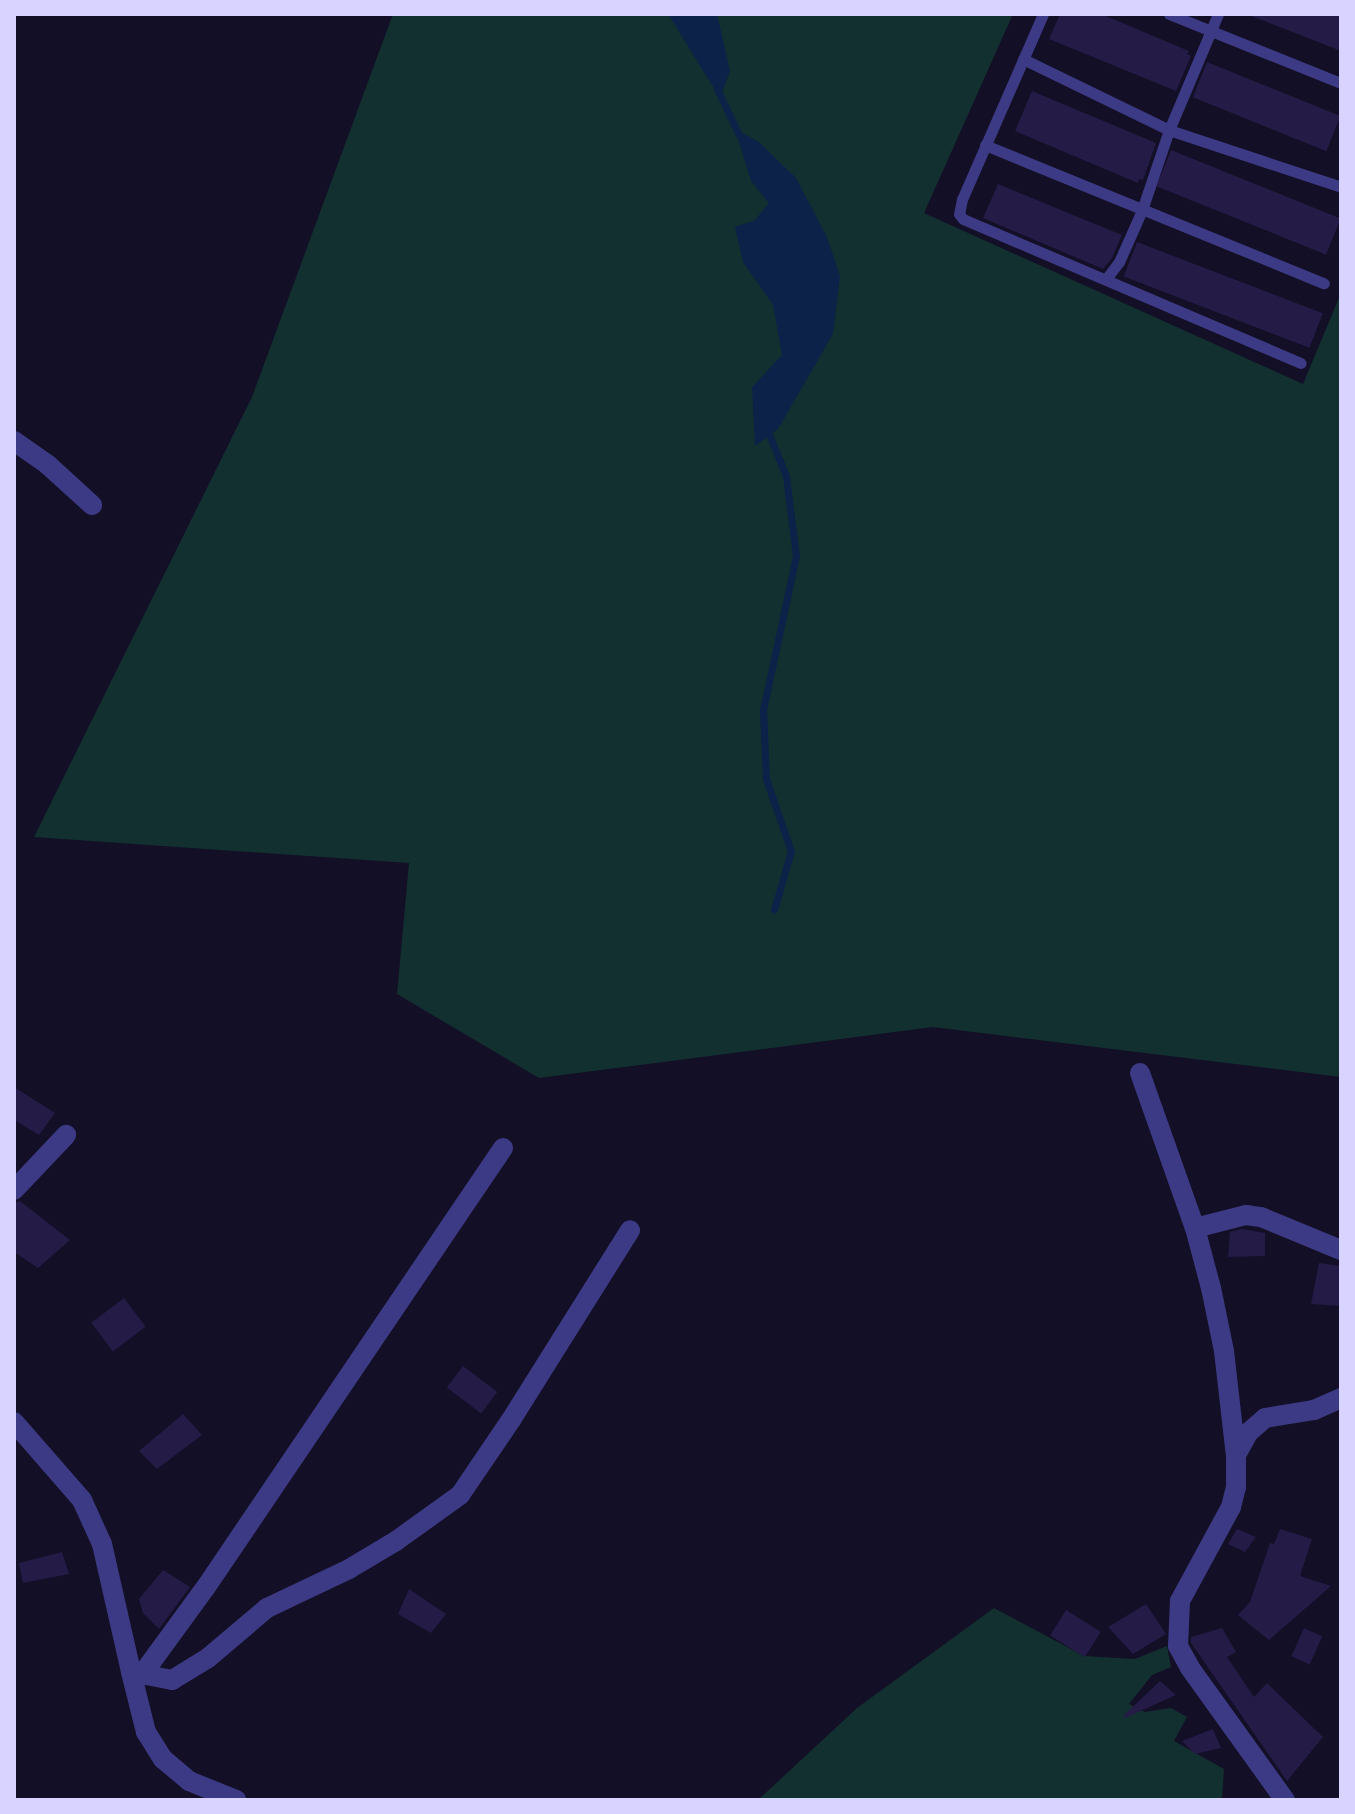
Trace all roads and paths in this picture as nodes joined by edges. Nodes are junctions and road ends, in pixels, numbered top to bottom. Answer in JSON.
{"nodes":[{"id":1,"x":1043,"y":14,"type":"edge"},
{"id":2,"x":1169,"y":14,"type":"edge"},
{"id":3,"x":1218,"y":14,"type":"edge"},
{"id":4,"x":1212,"y":31,"type":"junction"},
{"id":5,"x":1023,"y":59,"type":"junction"},
{"id":6,"x":1341,"y":83,"type":"edge"},
{"id":7,"x":1169,"y":130,"type":"junction"},
{"id":8,"x":985,"y":145,"type":"junction"},
{"id":9,"x":1341,"y":187,"type":"edge"},
{"id":10,"x":1142,"y":210,"type":"junction"},
{"id":11,"x":1106,"y":279,"type":"junction"},
{"id":12,"x":1324,"y":283,"type":"dead end"},
{"id":13,"x":1301,"y":363,"type":"dead end"},
{"id":14,"x":14,"y":441,"type":"edge"},
{"id":15,"x":92,"y":505,"type":"dead end"},
{"id":16,"x":1140,"y":1073,"type":"dead end"},
{"id":17,"x":66,"y":1135,"type":"dead end"},
{"id":18,"x":503,"y":1148,"type":"dead end"},
{"id":19,"x":14,"y":1190,"type":"edge"},
{"id":20,"x":1195,"y":1228,"type":"junction"},
{"id":21,"x":630,"y":1230,"type":"dead end"},
{"id":22,"x":1341,"y":1250,"type":"edge"},
{"id":23,"x":1341,"y":1398,"type":"edge"},
{"id":24,"x":14,"y":1422,"type":"edge"},
{"id":25,"x":1236,"y":1456,"type":"junction"},
{"id":26,"x":136,"y":1674,"type":"junction"},
{"id":27,"x":236,"y":1800,"type":"edge"},
{"id":28,"x":1285,"y":1800,"type":"edge"}],
"edges":[{"from":1,"to":5,"type":"lane"},
{"from":2,"to":4,"type":"lane"},
{"from":3,"to":4,"type":"lane"},
{"from":4,"to":6,"type":"lane"},
{"from":4,"to":7,"type":"lane"},
{"from":5,"to":7,"type":"lane"},
{"from":5,"to":8,"type":"lane"},
{"from":7,"to":9,"type":"lane"},
{"from":7,"to":10,"type":"lane"},
{"from":8,"to":10,"type":"lane"},
{"from":8,"to":11,"type":"lane"},
{"from":10,"to":11,"type":"lane"},
{"from":10,"to":12,"type":"lane"},
{"from":11,"to":13,"type":"lane"},
{"from":14,"to":15,"type":"street"},
{"from":16,"to":20,"type":"street"},
{"from":17,"to":19,"type":"street"},
{"from":18,"to":26,"type":"street"},
{"from":20,"to":22,"type":"street"},
{"from":20,"to":25,"type":"street"},
{"from":21,"to":26,"type":"street"},
{"from":23,"to":25,"type":"street"},
{"from":24,"to":26,"type":"street"},
{"from":25,"to":28,"type":"street"},
{"from":26,"to":27,"type":"street"}]}
